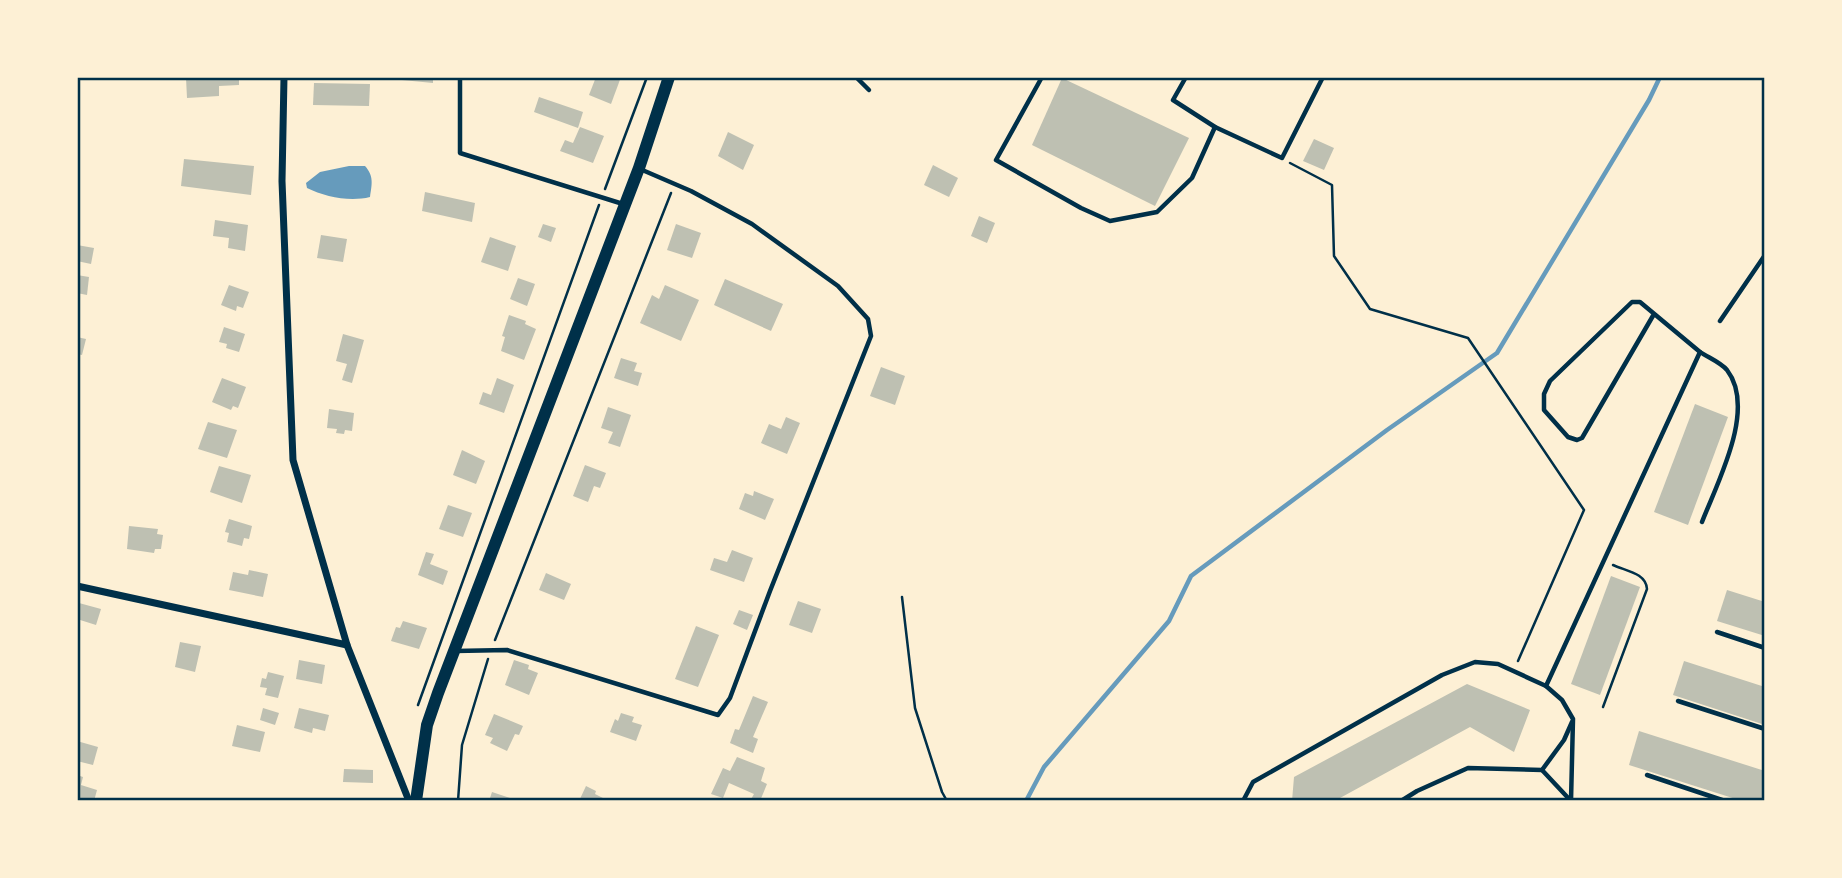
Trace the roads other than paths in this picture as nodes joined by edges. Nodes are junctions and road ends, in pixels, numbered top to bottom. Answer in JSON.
{"nodes":[{"id":1,"x":285,"y":77,"type":"edge"},
{"id":2,"x":460,"y":77,"type":"edge"},
{"id":3,"x":669,"y":77,"type":"edge"},
{"id":4,"x":856,"y":77,"type":"edge"},
{"id":5,"x":1042,"y":77,"type":"edge"},
{"id":6,"x":1177,"y":77,"type":"edge"},
{"id":7,"x":1323,"y":77,"type":"edge"},
{"id":8,"x":1185,"y":79,"type":"edge"},
{"id":9,"x":869,"y":90,"type":"dead end"},
{"id":10,"x":1215,"y":127,"type":"junction"},
{"id":11,"x":639,"y":168,"type":"junction"},
{"id":12,"x":623,"y":205,"type":"junction"},
{"id":13,"x":1765,"y":256,"type":"edge"},
{"id":14,"x":1654,"y":314,"type":"junction"},
{"id":15,"x":1720,"y":321,"type":"dead end"},
{"id":16,"x":1700,"y":352,"type":"junction"},
{"id":17,"x":1702,"y":522,"type":"dead end"},
{"id":18,"x":77,"y":586,"type":"edge"},
{"id":19,"x":1717,"y":632,"type":"dead end"},
{"id":20,"x":347,"y":645,"type":"junction"},
{"id":21,"x":1765,"y":648,"type":"edge"},
{"id":22,"x":453,"y":651,"type":"junction"},
{"id":23,"x":1546,"y":686,"type":"junction"},
{"id":24,"x":1678,"y":701,"type":"dead end"},
{"id":25,"x":1573,"y":719,"type":"junction"},
{"id":26,"x":1765,"y":729,"type":"edge"},
{"id":27,"x":1542,"y":770,"type":"junction"},
{"id":28,"x":1647,"y":775,"type":"dead end"},
{"id":29,"x":409,"y":801,"type":"edge"},
{"id":30,"x":416,"y":801,"type":"edge"},
{"id":31,"x":1242,"y":801,"type":"edge"},
{"id":32,"x":1401,"y":801,"type":"edge"},
{"id":33,"x":1572,"y":801,"type":"edge"},
{"id":34,"x":1725,"y":801,"type":"edge"}],
"edges":[{"from":1,"to":20,"type":"street"},
{"from":2,"to":12,"type":"lane"},
{"from":3,"to":11,"type":"main road"},
{"from":4,"to":9,"type":"lane"},
{"from":5,"to":10,"type":"lane"},
{"from":6,"to":8,"type":"lane"},
{"from":7,"to":10,"type":"lane"},
{"from":8,"to":10,"type":"lane"},
{"from":11,"to":12,"type":"main road"},
{"from":11,"to":22,"type":"lane"},
{"from":12,"to":22,"type":"main road"},
{"from":13,"to":15,"type":"lane"},
{"from":14,"to":14,"type":"lane"},
{"from":14,"to":16,"type":"lane"},
{"from":16,"to":17,"type":"lane"},
{"from":16,"to":23,"type":"lane"},
{"from":18,"to":20,"type":"street"},
{"from":19,"to":21,"type":"lane"},
{"from":20,"to":29,"type":"street"},
{"from":22,"to":30,"type":"main road"},
{"from":23,"to":25,"type":"lane"},
{"from":23,"to":31,"type":"lane"},
{"from":24,"to":26,"type":"lane"},
{"from":25,"to":27,"type":"lane"},
{"from":25,"to":33,"type":"lane"},
{"from":27,"to":32,"type":"lane"},
{"from":27,"to":33,"type":"lane"},
{"from":28,"to":34,"type":"lane"}]}
